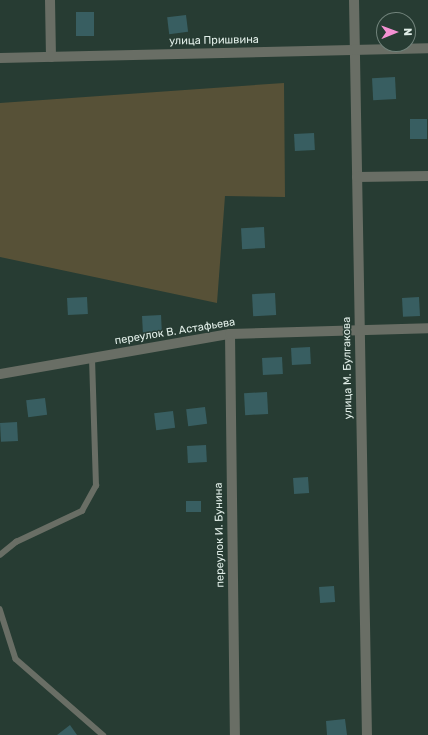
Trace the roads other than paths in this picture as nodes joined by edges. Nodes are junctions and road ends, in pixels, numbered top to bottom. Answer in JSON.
{"nodes":[{"id":1,"x":50,"y":0,"type":"edge"},
{"id":2,"x":354,"y":0,"type":"edge"},
{"id":3,"x":428,"y":48,"type":"edge"},
{"id":4,"x":355,"y":50,"type":"junction"},
{"id":5,"x":51,"y":57,"type":"junction"},
{"id":6,"x":0,"y":58,"type":"edge"},
{"id":7,"x":428,"y":176,"type":"edge"},
{"id":8,"x":357,"y":177,"type":"junction"},
{"id":9,"x":428,"y":328,"type":"edge"},
{"id":10,"x":360,"y":329,"type":"junction"},
{"id":11,"x":230,"y":334,"type":"junction"},
{"id":12,"x":92,"y":358,"type":"junction"},
{"id":13,"x":0,"y":374,"type":"edge"},
{"id":14,"x":0,"y":555,"type":"edge"},
{"id":15,"x":0,"y":610,"type":"edge"},
{"id":16,"x":103,"y":735,"type":"edge"},
{"id":17,"x":235,"y":735,"type":"edge"},
{"id":18,"x":367,"y":735,"type":"edge"}],
"edges":[{"from":1,"to":5,"type":"street"},
{"from":2,"to":4,"type":"street","name":"улица М. Булгакова"},
{"from":3,"to":4,"type":"street","name":"улица Пришвина"},
{"from":4,"to":5,"type":"street","name":"улица Пришвина"},
{"from":4,"to":8,"type":"street","name":"улица М. Булгакова"},
{"from":5,"to":6,"type":"street","name":"улица Пришвина"},
{"from":7,"to":8,"type":"street"},
{"from":8,"to":10,"type":"street","name":"улица М. Булгакова"},
{"from":9,"to":10,"type":"street","name":"переулок В. Астафьева"},
{"from":10,"to":11,"type":"street","name":"переулок В. Астафьева"},
{"from":10,"to":18,"type":"street","name":"улица М. Булгакова"},
{"from":11,"to":12,"type":"street","name":"переулок В. Астафьева"},
{"from":11,"to":17,"type":"street","name":"переулок И. Бунина"},
{"from":12,"to":13,"type":"street","name":"переулок В. Астафьева"},
{"from":12,"to":14,"type":"lane"},
{"from":15,"to":16,"type":"lane"}]}
